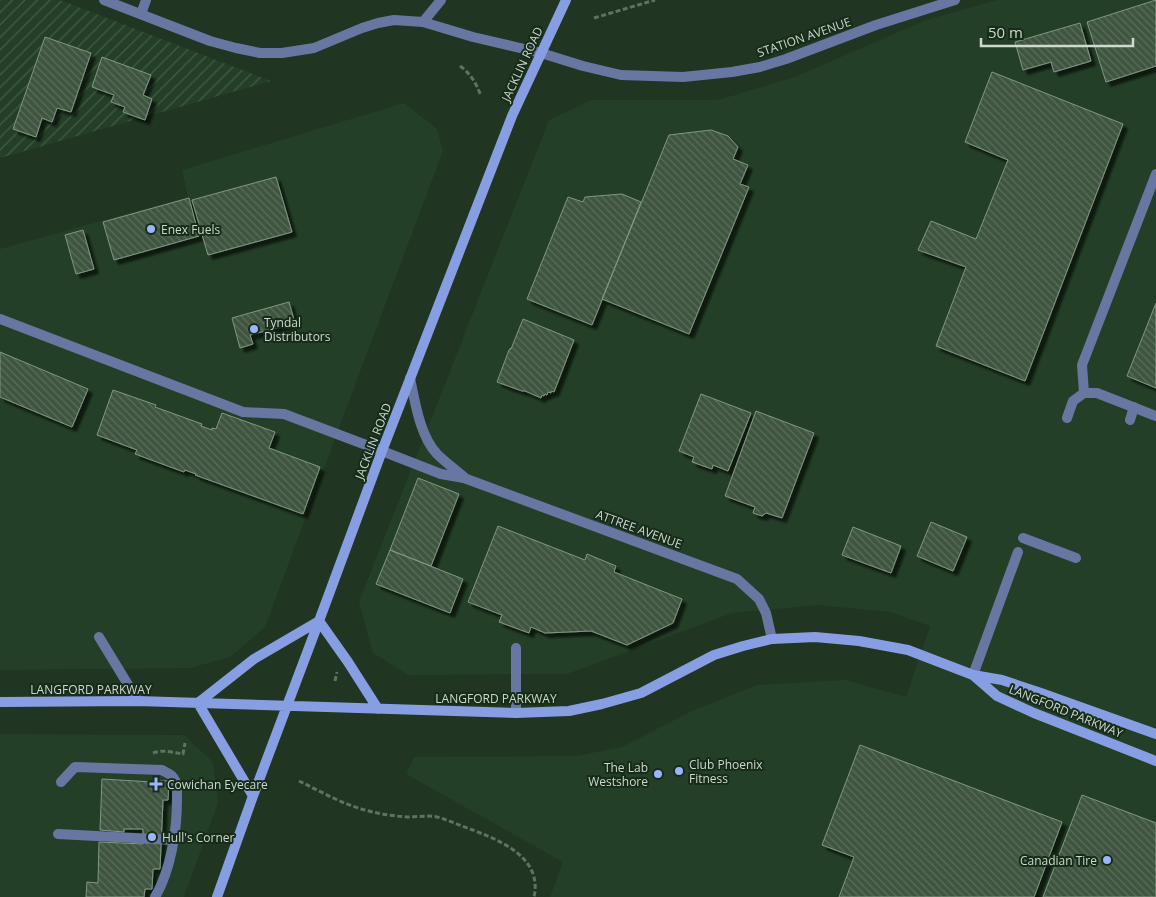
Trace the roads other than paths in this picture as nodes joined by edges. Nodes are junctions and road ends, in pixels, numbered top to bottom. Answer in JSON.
{"nodes":[{"id":1,"x":104,"y":0,"type":"edge"},
{"id":2,"x":146,"y":0,"type":"edge"},
{"id":3,"x":441,"y":0,"type":"edge"},
{"id":4,"x":566,"y":0,"type":"edge"},
{"id":5,"x":955,"y":0,"type":"edge"},
{"id":6,"x":141,"y":14,"type":"junction"},
{"id":7,"x":423,"y":22,"type":"junction"},
{"id":8,"x":541,"y":53,"type":"junction"},
{"id":9,"x":1156,"y":174,"type":"edge"},
{"id":10,"x":0,"y":320,"type":"edge"},
{"id":11,"x":410,"y":378,"type":"junction"},
{"id":12,"x":1084,"y":393,"type":"junction"},
{"id":13,"x":1134,"y":407,"type":"junction"},
{"id":14,"x":1156,"y":416,"type":"edge"},
{"id":15,"x":1066,"y":418,"type":"dead end"},
{"id":16,"x":1130,"y":420,"type":"dead end"},
{"id":17,"x":382,"y":451,"type":"junction"},
{"id":18,"x":464,"y":478,"type":"junction"},
{"id":19,"x":1023,"y":538,"type":"dead end"},
{"id":20,"x":1018,"y":552,"type":"dead end"},
{"id":21,"x":1076,"y":558,"type":"dead end"},
{"id":22,"x":319,"y":621,"type":"junction"},
{"id":23,"x":99,"y":637,"type":"dead end"},
{"id":24,"x":772,"y":639,"type":"junction"},
{"id":25,"x":516,"y":648,"type":"dead end"},
{"id":26,"x":973,"y":675,"type":"junction"},
{"id":27,"x":138,"y":701,"type":"junction"},
{"id":28,"x":0,"y":702,"type":"edge"},
{"id":29,"x":198,"y":704,"type":"junction"},
{"id":30,"x":287,"y":706,"type":"junction"},
{"id":31,"x":378,"y":709,"type":"junction"},
{"id":32,"x":516,"y":713,"type":"junction"},
{"id":33,"x":1156,"y":734,"type":"edge"},
{"id":34,"x":1156,"y":761,"type":"edge"},
{"id":35,"x":61,"y":782,"type":"dead end"},
{"id":36,"x":253,"y":796,"type":"junction"},
{"id":37,"x":58,"y":834,"type":"dead end"},
{"id":38,"x":174,"y":840,"type":"junction"},
{"id":39,"x":155,"y":897,"type":"edge"},
{"id":40,"x":217,"y":897,"type":"edge"}],
"edges":[{"from":1,"to":6,"type":"street","name":"STATION AVENUE"},
{"from":2,"to":6,"type":"street"},
{"from":3,"to":7,"type":"street"},
{"from":4,"to":8,"type":"main road","name":"JACKLIN ROAD"},
{"from":5,"to":8,"type":"street","name":"STATION AVENUE"},
{"from":6,"to":7,"type":"street","name":"STATION AVENUE"},
{"from":7,"to":8,"type":"street","name":"STATION AVENUE"},
{"from":8,"to":11,"type":"main road","name":"JACKLIN ROAD"},
{"from":9,"to":12,"type":"street"},
{"from":10,"to":17,"type":"street","name":"ATTREE AVENUE"},
{"from":11,"to":17,"type":"main road","name":"JACKLIN ROAD"},
{"from":11,"to":18,"type":"street","name":"ATTREE AVENUE"},
{"from":12,"to":13,"type":"street"},
{"from":12,"to":15,"type":"street"},
{"from":13,"to":14,"type":"street"},
{"from":13,"to":16,"type":"street"},
{"from":17,"to":18,"type":"street","name":"ATTREE AVENUE"},
{"from":17,"to":22,"type":"main road","name":"JACKLIN ROAD"},
{"from":18,"to":24,"type":"street","name":"ATTREE AVENUE"},
{"from":19,"to":21,"type":"street"},
{"from":20,"to":26,"type":"street"},
{"from":22,"to":29,"type":"main road"},
{"from":22,"to":30,"type":"main road","name":"JACKLIN ROAD"},
{"from":22,"to":31,"type":"main road"},
{"from":23,"to":27,"type":"street"},
{"from":24,"to":26,"type":"main road","name":"LANGFORD PARKWAY"},
{"from":24,"to":32,"type":"main road","name":"LANGFORD PARKWAY"},
{"from":25,"to":32,"type":"street"},
{"from":26,"to":33,"type":"main road","name":"LANGFORD PARKWAY"},
{"from":26,"to":34,"type":"main road","name":"LANGFORD PARKWAY"},
{"from":27,"to":28,"type":"main road","name":"LANGFORD PARKWAY"},
{"from":27,"to":29,"type":"main road","name":"LANGFORD PARKWAY"},
{"from":29,"to":30,"type":"main road","name":"LANGFORD PARKWAY"},
{"from":29,"to":36,"type":"main road"},
{"from":30,"to":31,"type":"main road","name":"LANGFORD PARKWAY"},
{"from":30,"to":36,"type":"main road","name":"JACKLIN ROAD"},
{"from":31,"to":32,"type":"main road","name":"LANGFORD PARKWAY"},
{"from":35,"to":38,"type":"street"},
{"from":36,"to":40,"type":"main road","name":"JACKLIN ROAD"},
{"from":37,"to":38,"type":"street"},
{"from":38,"to":39,"type":"street"}]}
